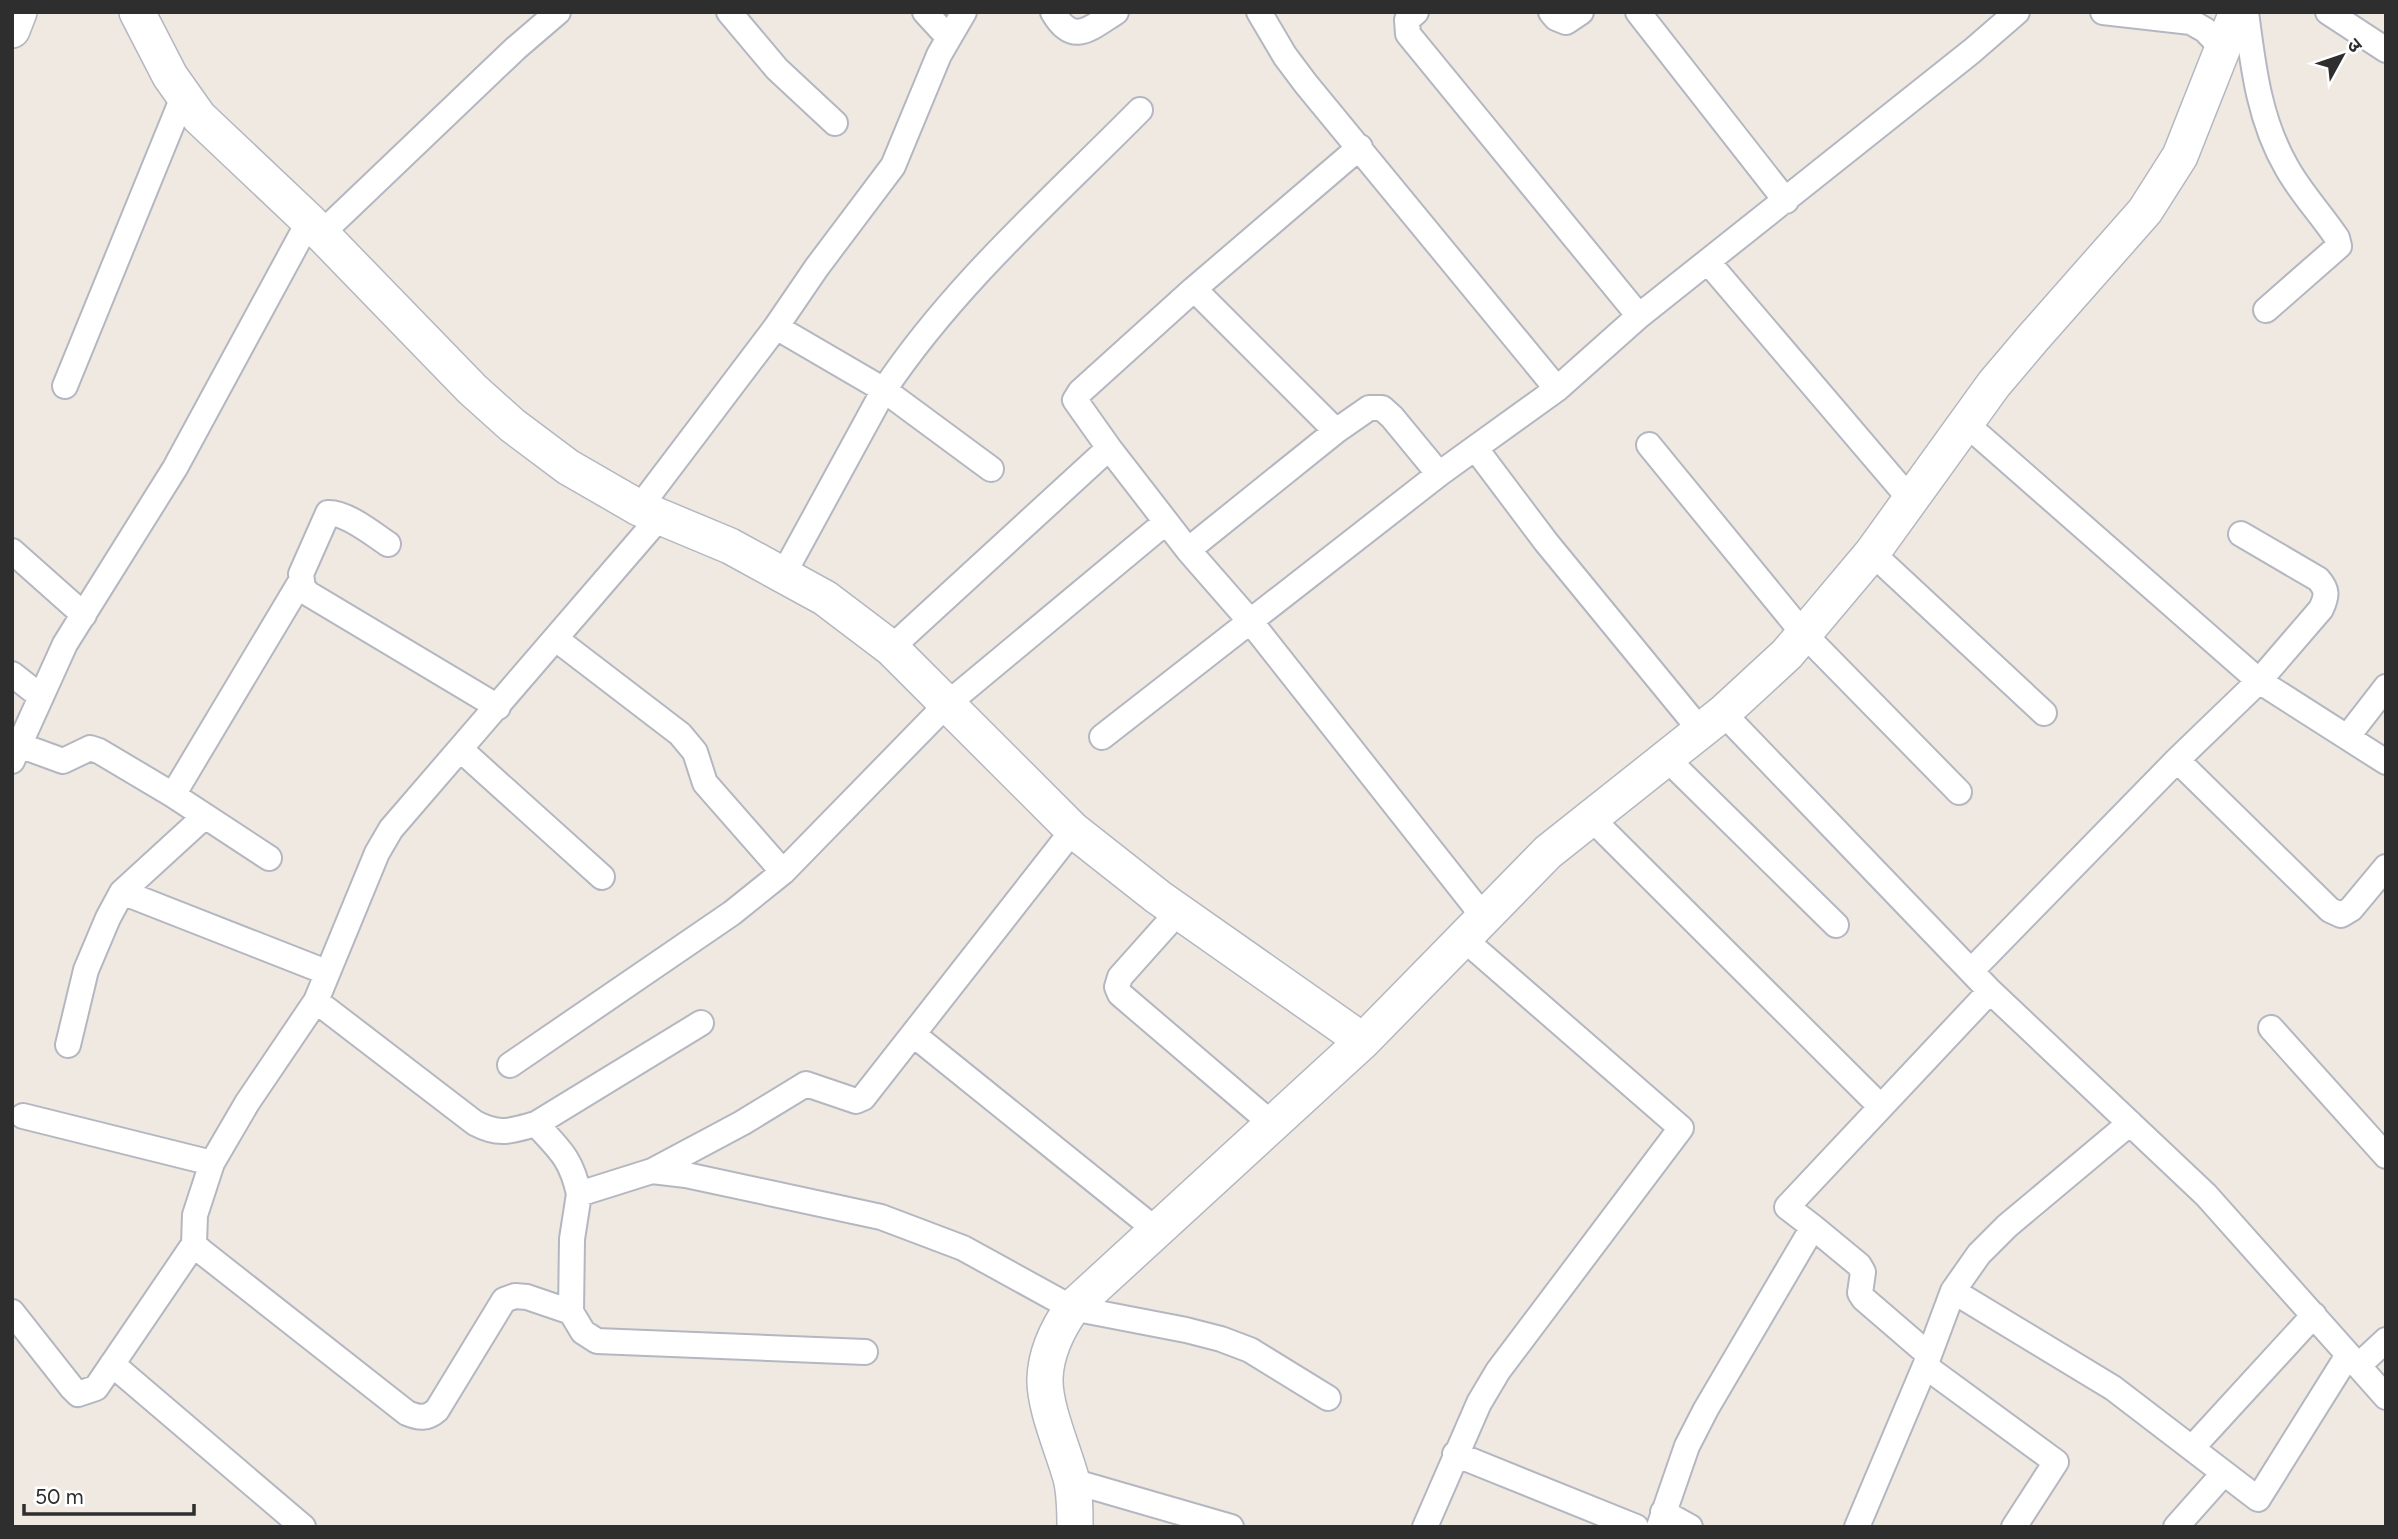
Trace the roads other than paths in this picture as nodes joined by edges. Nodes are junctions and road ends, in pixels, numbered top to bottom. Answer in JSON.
{"nodes":[{"id":1,"x":19,"y":12,"type":"edge"},
{"id":2,"x":137,"y":12,"type":"edge"},
{"id":3,"x":558,"y":12,"type":"edge"},
{"id":4,"x":729,"y":12,"type":"edge"},
{"id":5,"x":925,"y":12,"type":"edge"},
{"id":6,"x":964,"y":12,"type":"edge"},
{"id":7,"x":1053,"y":12,"type":"edge"},
{"id":8,"x":1116,"y":12,"type":"edge"},
{"id":9,"x":1259,"y":12,"type":"edge"},
{"id":10,"x":1416,"y":12,"type":"edge"},
{"id":11,"x":1551,"y":12,"type":"edge"},
{"id":12,"x":1581,"y":12,"type":"edge"},
{"id":13,"x":1638,"y":12,"type":"edge"},
{"id":14,"x":2017,"y":12,"type":"edge"},
{"id":15,"x":2104,"y":12,"type":"edge"},
{"id":16,"x":2328,"y":12,"type":"edge"},
{"id":17,"x":2180,"y":16,"type":"edge"},
{"id":18,"x":2234,"y":27,"type":"edge"},
{"id":19,"x":12,"y":30,"type":"edge"},
{"id":20,"x":948,"y":37,"type":"junction"},
{"id":21,"x":2386,"y":50,"type":"edge"},
{"id":22,"x":183,"y":97,"type":"junction"},
{"id":23,"x":1140,"y":110,"type":"dead end"},
{"id":24,"x":835,"y":123,"type":"dead end"},
{"id":25,"x":1360,"y":147,"type":"junction"},
{"id":26,"x":1786,"y":201,"type":"junction"},
{"id":27,"x":315,"y":228,"type":"junction"},
{"id":28,"x":1708,"y":262,"type":"junction"},
{"id":29,"x":1194,"y":289,"type":"junction"},
{"id":30,"x":2266,"y":310,"type":"dead end"},
{"id":31,"x":1639,"y":316,"type":"junction"},
{"id":32,"x":776,"y":327,"type":"junction"},
{"id":33,"x":65,"y":386,"type":"dead end"},
{"id":34,"x":1558,"y":389,"type":"junction"},
{"id":35,"x":884,"y":390,"type":"junction"},
{"id":36,"x":1965,"y":423,"type":"junction"},
{"id":37,"x":1336,"y":431,"type":"junction"},
{"id":38,"x":1649,"y":445,"type":"dead end"},
{"id":39,"x":1109,"y":448,"type":"junction"},
{"id":40,"x":1476,"y":449,"type":"junction"},
{"id":41,"x":991,"y":469,"type":"dead end"},
{"id":42,"x":1438,"y":474,"type":"junction"},
{"id":43,"x":1910,"y":499,"type":"junction"},
{"id":44,"x":649,"y":513,"type":"junction"},
{"id":45,"x":1166,"y":522,"type":"junction"},
{"id":46,"x":2241,"y":534,"type":"dead end"},
{"id":47,"x":388,"y":544,"type":"dead end"},
{"id":48,"x":1188,"y":550,"type":"junction"},
{"id":49,"x":12,"y":551,"type":"edge"},
{"id":50,"x":1872,"y":552,"type":"junction"},
{"id":51,"x":783,"y":575,"type":"junction"},
{"id":52,"x":301,"y":581,"type":"junction"},
{"id":53,"x":84,"y":615,"type":"junction"},
{"id":54,"x":1250,"y":621,"type":"junction"},
{"id":55,"x":1803,"y":633,"type":"junction"},
{"id":56,"x":556,"y":639,"type":"junction"},
{"id":57,"x":891,"y":648,"type":"junction"},
{"id":58,"x":12,"y":674,"type":"edge"},
{"id":59,"x":2259,"y":681,"type":"junction"},
{"id":60,"x":2386,"y":687,"type":"edge"},
{"id":61,"x":40,"y":696,"type":"junction"},
{"id":62,"x":946,"y":705,"type":"junction"},
{"id":63,"x":498,"y":707,"type":"junction"},
{"id":64,"x":2044,"y":713,"type":"dead end"},
{"id":65,"x":1712,"y":722,"type":"junction"},
{"id":66,"x":2348,"y":736,"type":"junction"},
{"id":67,"x":1102,"y":737,"type":"dead end"},
{"id":68,"x":460,"y":749,"type":"junction"},
{"id":69,"x":16,"y":753,"type":"edge"},
{"id":70,"x":1666,"y":758,"type":"junction"},
{"id":71,"x":2177,"y":760,"type":"junction"},
{"id":72,"x":2386,"y":762,"type":"edge"},
{"id":73,"x":1959,"y":792,"type":"dead end"},
{"id":74,"x":173,"y":795,"type":"junction"},
{"id":75,"x":205,"y":816,"type":"junction"},
{"id":76,"x":1590,"y":817,"type":"junction"},
{"id":77,"x":1073,"y":830,"type":"junction"},
{"id":78,"x":269,"y":858,"type":"dead end"},
{"id":79,"x":2386,"y":867,"type":"edge"},
{"id":80,"x":783,"y":872,"type":"junction"},
{"id":81,"x":602,"y":877,"type":"dead end"},
{"id":82,"x":122,"y":892,"type":"junction"},
{"id":83,"x":1178,"y":912,"type":"junction"},
{"id":84,"x":1836,"y":925,"type":"dead end"},
{"id":85,"x":1474,"y":928,"type":"junction"},
{"id":86,"x":1972,"y":970,"type":"junction"},
{"id":87,"x":326,"y":972,"type":"junction"},
{"id":88,"x":1990,"y":991,"type":"junction"},
{"id":89,"x":316,"y":1001,"type":"junction"},
{"id":90,"x":701,"y":1023,"type":"dead end"},
{"id":91,"x":2271,"y":1028,"type":"dead end"},
{"id":92,"x":914,"y":1035,"type":"junction"},
{"id":93,"x":1363,"y":1041,"type":"junction"},
{"id":94,"x":68,"y":1045,"type":"dead end"},
{"id":95,"x":510,"y":1065,"type":"dead end"},
{"id":96,"x":1881,"y":1107,"type":"junction"},
{"id":97,"x":23,"y":1116,"type":"dead end"},
{"id":98,"x":2130,"y":1123,"type":"junction"},
{"id":99,"x":536,"y":1124,"type":"junction"},
{"id":100,"x":1272,"y":1124,"type":"junction"},
{"id":101,"x":2386,"y":1156,"type":"edge"},
{"id":102,"x":212,"y":1163,"type":"junction"},
{"id":103,"x":653,"y":1171,"type":"junction"},
{"id":104,"x":579,"y":1194,"type":"junction"},
{"id":105,"x":1813,"y":1227,"type":"junction"},
{"id":106,"x":1156,"y":1230,"type":"junction"},
{"id":107,"x":194,"y":1239,"type":"junction"},
{"id":108,"x":1953,"y":1291,"type":"junction"},
{"id":109,"x":1072,"y":1308,"type":"junction"},
{"id":110,"x":12,"y":1312,"type":"edge"},
{"id":111,"x":571,"y":1312,"type":"junction"},
{"id":112,"x":2314,"y":1315,"type":"junction"},
{"id":113,"x":2386,"y":1340,"type":"edge"},
{"id":114,"x":865,"y":1353,"type":"dead end"},
{"id":115,"x":1927,"y":1361,"type":"junction"},
{"id":116,"x":2353,"y":1361,"type":"junction"},
{"id":117,"x":112,"y":1364,"type":"junction"},
{"id":118,"x":2386,"y":1397,"type":"edge"},
{"id":119,"x":1328,"y":1398,"type":"dead end"},
{"id":120,"x":2192,"y":1448,"type":"junction"},
{"id":121,"x":1455,"y":1454,"type":"junction"},
{"id":122,"x":2224,"y":1473,"type":"junction"},
{"id":123,"x":1072,"y":1481,"type":"junction"},
{"id":124,"x":1661,"y":1519,"type":"edge"},
{"id":125,"x":303,"y":1527,"type":"edge"},
{"id":126,"x":1075,"y":1527,"type":"edge"},
{"id":127,"x":1231,"y":1527,"type":"edge"},
{"id":128,"x":1424,"y":1527,"type":"edge"},
{"id":129,"x":1636,"y":1527,"type":"edge"},
{"id":130,"x":1690,"y":1527,"type":"edge"},
{"id":131,"x":1857,"y":1527,"type":"edge"},
{"id":132,"x":2014,"y":1527,"type":"edge"},
{"id":133,"x":2176,"y":1527,"type":"edge"}],
"edges":[{"from":1,"to":19,"type":"street"},
{"from":2,"to":22,"type":"street"},
{"from":3,"to":27,"type":"street"},
{"from":4,"to":24,"type":"street"},
{"from":5,"to":20,"type":"street"},
{"from":6,"to":20,"type":"street"},
{"from":7,"to":8,"type":"street"},
{"from":9,"to":25,"type":"street"},
{"from":10,"to":31,"type":"street"},
{"from":11,"to":12,"type":"street"},
{"from":13,"to":26,"type":"street"},
{"from":14,"to":26,"type":"street"},
{"from":15,"to":17,"type":"street"},
{"from":16,"to":21,"type":"street"},
{"from":17,"to":18,"type":"street"},
{"from":18,"to":30,"type":"street"},
{"from":18,"to":36,"type":"street"},
{"from":20,"to":32,"type":"street"},
{"from":22,"to":27,"type":"street"},
{"from":22,"to":33,"type":"street"},
{"from":23,"to":35,"type":"street"},
{"from":25,"to":29,"type":"street"},
{"from":25,"to":34,"type":"street"},
{"from":26,"to":28,"type":"street"},
{"from":27,"to":44,"type":"street"},
{"from":27,"to":53,"type":"street"},
{"from":28,"to":31,"type":"street"},
{"from":28,"to":43,"type":"street"},
{"from":29,"to":37,"type":"street"},
{"from":29,"to":39,"type":"street"},
{"from":31,"to":34,"type":"street"},
{"from":32,"to":35,"type":"street"},
{"from":32,"to":44,"type":"street"},
{"from":34,"to":40,"type":"street"},
{"from":35,"to":41,"type":"street"},
{"from":35,"to":51,"type":"street"},
{"from":36,"to":43,"type":"street"},
{"from":36,"to":59,"type":"street"},
{"from":37,"to":42,"type":"street"},
{"from":37,"to":48,"type":"street"},
{"from":38,"to":55,"type":"street"},
{"from":39,"to":45,"type":"street"},
{"from":39,"to":57,"type":"street"},
{"from":40,"to":42,"type":"street"},
{"from":40,"to":65,"type":"street"},
{"from":42,"to":54,"type":"street"},
{"from":43,"to":50,"type":"street"},
{"from":44,"to":51,"type":"street"},
{"from":44,"to":56,"type":"street"},
{"from":45,"to":48,"type":"street"},
{"from":45,"to":62,"type":"street"},
{"from":46,"to":59,"type":"street"},
{"from":47,"to":52,"type":"street"},
{"from":48,"to":54,"type":"street"},
{"from":49,"to":53,"type":"street"},
{"from":50,"to":55,"type":"street"},
{"from":50,"to":64,"type":"street"},
{"from":51,"to":57,"type":"street"},
{"from":52,"to":63,"type":"street"},
{"from":52,"to":74,"type":"street"},
{"from":53,"to":61,"type":"street"},
{"from":54,"to":67,"type":"street"},
{"from":54,"to":85,"type":"street"},
{"from":55,"to":65,"type":"street"},
{"from":55,"to":73,"type":"street"},
{"from":56,"to":63,"type":"street"},
{"from":56,"to":80,"type":"street"},
{"from":57,"to":62,"type":"street"},
{"from":58,"to":61,"type":"street"},
{"from":59,"to":66,"type":"street"},
{"from":59,"to":71,"type":"street"},
{"from":60,"to":66,"type":"street"},
{"from":61,"to":69,"type":"street"},
{"from":62,"to":77,"type":"street"},
{"from":62,"to":80,"type":"street"},
{"from":63,"to":68,"type":"street"},
{"from":65,"to":70,"type":"street"},
{"from":65,"to":86,"type":"street"},
{"from":66,"to":72,"type":"street"},
{"from":68,"to":81,"type":"street"},
{"from":68,"to":87,"type":"street"},
{"from":69,"to":74,"type":"street"},
{"from":70,"to":76,"type":"street"},
{"from":70,"to":84,"type":"street"},
{"from":71,"to":79,"type":"street"},
{"from":71,"to":86,"type":"street"},
{"from":74,"to":75,"type":"street"},
{"from":75,"to":78,"type":"street"},
{"from":75,"to":82,"type":"street"},
{"from":76,"to":85,"type":"street"},
{"from":76,"to":96,"type":"street"},
{"from":77,"to":83,"type":"street"},
{"from":77,"to":92,"type":"street"},
{"from":80,"to":95,"type":"street"},
{"from":82,"to":87,"type":"street"},
{"from":82,"to":94,"type":"street"},
{"from":83,"to":93,"type":"street"},
{"from":83,"to":100,"type":"street"},
{"from":85,"to":93,"type":"street"},
{"from":85,"to":121,"type":"street"},
{"from":86,"to":88,"type":"street"},
{"from":87,"to":89,"type":"street"},
{"from":88,"to":96,"type":"street"},
{"from":88,"to":98,"type":"street"},
{"from":89,"to":99,"type":"street"},
{"from":89,"to":102,"type":"street"},
{"from":90,"to":99,"type":"street"},
{"from":91,"to":101,"type":"street"},
{"from":92,"to":103,"type":"street"},
{"from":92,"to":106,"type":"street"},
{"from":93,"to":100,"type":"street"},
{"from":96,"to":105,"type":"street"},
{"from":97,"to":102,"type":"street"},
{"from":98,"to":108,"type":"street"},
{"from":98,"to":112,"type":"street"},
{"from":99,"to":104,"type":"street"},
{"from":100,"to":106,"type":"street"},
{"from":102,"to":107,"type":"street"},
{"from":103,"to":104,"type":"street"},
{"from":103,"to":109,"type":"street"},
{"from":104,"to":111,"type":"street"},
{"from":105,"to":115,"type":"street"},
{"from":105,"to":124,"type":"street"},
{"from":106,"to":109,"type":"street"},
{"from":107,"to":111,"type":"street"},
{"from":107,"to":117,"type":"street"},
{"from":108,"to":115,"type":"street"},
{"from":108,"to":120,"type":"street"},
{"from":109,"to":119,"type":"street"},
{"from":109,"to":123,"type":"street"},
{"from":110,"to":117,"type":"street"},
{"from":111,"to":114,"type":"street"},
{"from":112,"to":116,"type":"street"},
{"from":112,"to":120,"type":"street"},
{"from":113,"to":116,"type":"street"},
{"from":115,"to":131,"type":"street"},
{"from":115,"to":132,"type":"street"},
{"from":116,"to":118,"type":"street"},
{"from":116,"to":122,"type":"street"},
{"from":117,"to":125,"type":"street"},
{"from":120,"to":122,"type":"street"},
{"from":121,"to":128,"type":"street"},
{"from":121,"to":129,"type":"street"},
{"from":122,"to":133,"type":"street"},
{"from":123,"to":126,"type":"street"},
{"from":123,"to":127,"type":"street"},
{"from":124,"to":130,"type":"street"}]}
